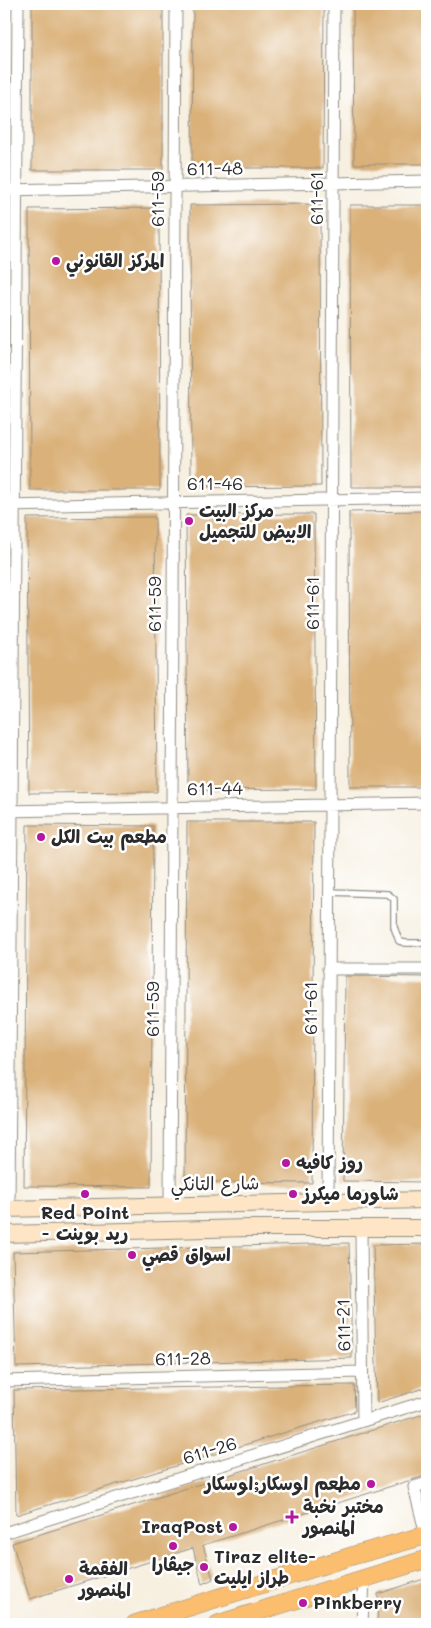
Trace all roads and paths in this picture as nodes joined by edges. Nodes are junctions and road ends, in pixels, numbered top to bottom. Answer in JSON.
{"nodes":[{"id":1,"x":18,"y":4,"type":"edge"},
{"id":2,"x":176,"y":4,"type":"edge"},
{"id":3,"x":334,"y":4,"type":"edge"},
{"id":4,"x":427,"y":181,"type":"edge"},
{"id":5,"x":335,"y":183,"type":"junction"},
{"id":6,"x":176,"y":187,"type":"junction"},
{"id":7,"x":4,"y":190,"type":"edge"},
{"id":8,"x":18,"y":190,"type":"junction"},
{"id":9,"x":427,"y":498,"type":"edge"},
{"id":10,"x":331,"y":500,"type":"junction"},
{"id":11,"x":173,"y":502,"type":"junction"},
{"id":12,"x":8,"y":506,"type":"edge"},
{"id":13,"x":427,"y":802,"type":"edge"},
{"id":14,"x":331,"y":804,"type":"junction"},
{"id":15,"x":172,"y":808,"type":"junction"},
{"id":16,"x":7,"y":811,"type":"edge"},
{"id":17,"x":330,"y":892,"type":"junction"},
{"id":18,"x":427,"y":943,"type":"edge"},
{"id":19,"x":328,"y":969,"type":"junction"},
{"id":20,"x":427,"y":969,"type":"edge"},
{"id":21,"x":427,"y":1200,"type":"edge"},
{"id":22,"x":328,"y":1203,"type":"junction"},
{"id":23,"x":250,"y":1204,"type":"junction"},
{"id":24,"x":170,"y":1205,"type":"junction"},
{"id":25,"x":6,"y":1209,"type":"edge"},
{"id":26,"x":249,"y":1228,"type":"junction"},
{"id":27,"x":427,"y":1228,"type":"edge"},
{"id":28,"x":361,"y":1229,"type":"junction"},
{"id":29,"x":4,"y":1234,"type":"edge"},
{"id":30,"x":362,"y":1372,"type":"junction"},
{"id":31,"x":4,"y":1381,"type":"edge"},
{"id":32,"x":427,"y":1401,"type":"edge"},
{"id":33,"x":363,"y":1422,"type":"junction"},
{"id":34,"x":427,"y":1483,"type":"edge"},
{"id":35,"x":4,"y":1533,"type":"edge"},
{"id":36,"x":427,"y":1535,"type":"edge"},
{"id":37,"x":427,"y":1559,"type":"edge"},
{"id":38,"x":364,"y":1578,"type":"junction"},
{"id":39,"x":4,"y":1619,"type":"edge"},
{"id":40,"x":4,"y":1624,"type":"edge"},
{"id":41,"x":135,"y":1624,"type":"edge"},
{"id":42,"x":218,"y":1624,"type":"edge"},
{"id":43,"x":362,"y":1624,"type":"edge"}],
"edges":[{"from":1,"to":8,"type":"street"},
{"from":2,"to":6,"type":"street","name":"611-59"},
{"from":3,"to":5,"type":"street","name":"611-61"},
{"from":4,"to":5,"type":"street","name":"611-48"},
{"from":5,"to":6,"type":"street","name":"611-48"},
{"from":5,"to":10,"type":"street","name":"611-61"},
{"from":6,"to":8,"type":"street","name":"611-48"},
{"from":6,"to":11,"type":"street","name":"611-59"},
{"from":7,"to":8,"type":"street","name":"611-48"},
{"from":8,"to":12,"type":"street"},
{"from":9,"to":10,"type":"street","name":"611-46"},
{"from":10,"to":11,"type":"street","name":"611-46"},
{"from":10,"to":14,"type":"street","name":"611-61"},
{"from":11,"to":12,"type":"street","name":"611-46"},
{"from":11,"to":15,"type":"street","name":"611-59"},
{"from":12,"to":16,"type":"street"},
{"from":13,"to":14,"type":"street","name":"611-44"},
{"from":14,"to":15,"type":"street","name":"611-44"},
{"from":14,"to":17,"type":"street","name":"611-61"},
{"from":15,"to":16,"type":"street","name":"611-44"},
{"from":15,"to":24,"type":"street","name":"611-59"},
{"from":16,"to":25,"type":"street"},
{"from":17,"to":18,"type":"lane"},
{"from":17,"to":19,"type":"street","name":"611-61"},
{"from":19,"to":20,"type":"street"},
{"from":19,"to":22,"type":"street","name":"611-61"},
{"from":21,"to":22,"type":"street","name":"شارع التانكي"},
{"from":22,"to":23,"type":"street","name":"شارع التانكي"},
{"from":23,"to":24,"type":"street","name":"شارع التانكي"},
{"from":23,"to":26,"type":"street"},
{"from":24,"to":25,"type":"street","name":"شارع التانكي"},
{"from":26,"to":28,"type":"street"},
{"from":26,"to":29,"type":"street"},
{"from":27,"to":28,"type":"street"},
{"from":28,"to":30,"type":"street","name":"611-21"},
{"from":30,"to":31,"type":"street","name":"611-28"},
{"from":30,"to":33,"type":"street","name":"611-21"},
{"from":32,"to":33,"type":"street","name":"611-26"},
{"from":33,"to":35,"type":"street","name":"611-26"},
{"from":34,"to":36,"type":"street"},
{"from":36,"to":41,"type":"main road"},
{"from":37,"to":38,"type":"main road"},
{"from":38,"to":42,"type":"main road"},
{"from":38,"to":43,"type":"street"},
{"from":39,"to":40,"type":"street"}]}
